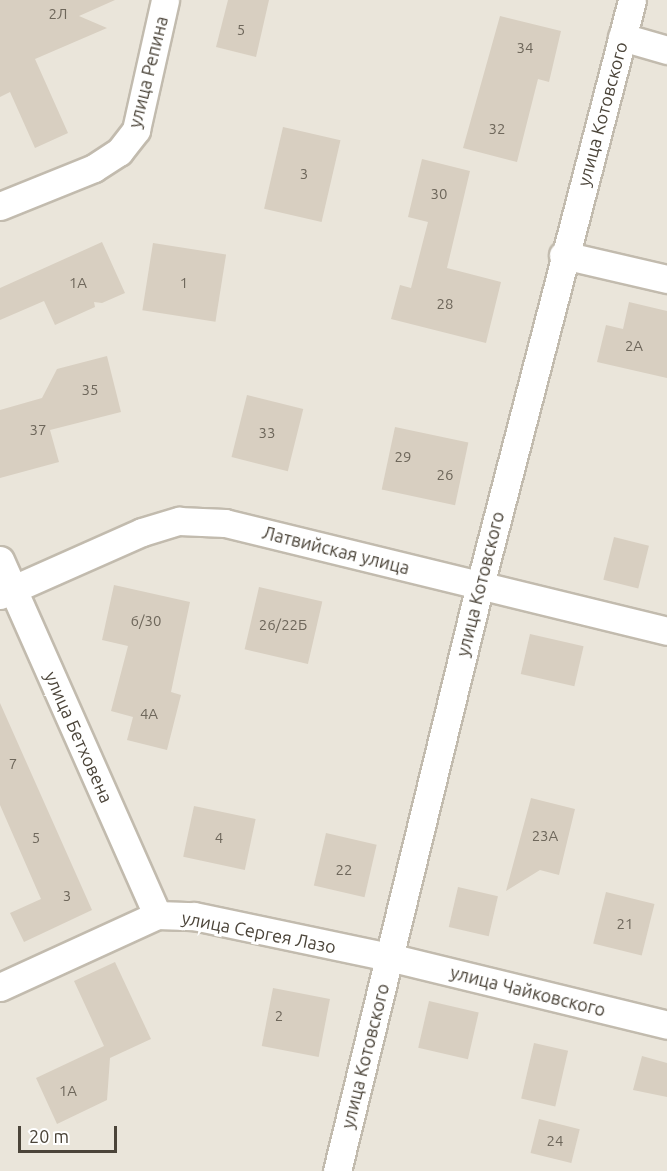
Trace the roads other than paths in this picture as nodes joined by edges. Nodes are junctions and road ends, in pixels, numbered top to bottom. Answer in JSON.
{"nodes":[{"id":1,"x":165,"y":0,"type":"edge"},
{"id":2,"x":632,"y":0,"type":"edge"},
{"id":3,"x":622,"y":37,"type":"junction"},
{"id":4,"x":667,"y":50,"type":"edge"},
{"id":5,"x":0,"y":206,"type":"edge"},
{"id":6,"x":563,"y":255,"type":"junction"},
{"id":7,"x":667,"y":279,"type":"edge"},
{"id":8,"x":0,"y":560,"type":"edge"},
{"id":9,"x":480,"y":585,"type":"junction"},
{"id":10,"x":6,"y":592,"type":"edge"},
{"id":11,"x":667,"y":632,"type":"edge"},
{"id":12,"x":157,"y":915,"type":"junction"},
{"id":13,"x":389,"y":957,"type":"junction"},
{"id":14,"x":0,"y":987,"type":"edge"},
{"id":15,"x":667,"y":1025,"type":"edge"},
{"id":16,"x":337,"y":1171,"type":"edge"}],
"edges":[{"from":1,"to":5,"type":"street","name":"улица Репина"},
{"from":2,"to":3,"type":"street","name":"улица Котовского"},
{"from":3,"to":4,"type":"street"},
{"from":3,"to":6,"type":"street","name":"улица Котовского"},
{"from":6,"to":7,"type":"street"},
{"from":6,"to":9,"type":"street","name":"улица Котовского"},
{"from":8,"to":10,"type":"street","name":"улица Бетховена"},
{"from":9,"to":10,"type":"street","name":"Латвийская улица"},
{"from":9,"to":11,"type":"street","name":"Латвийская улица"},
{"from":9,"to":13,"type":"street","name":"улица Котовского"},
{"from":10,"to":12,"type":"street","name":"улица Бетховена"},
{"from":12,"to":13,"type":"street","name":"улица Сергея Лазо"},
{"from":12,"to":14,"type":"street","name":"улица Сергея Лазо"},
{"from":13,"to":15,"type":"street","name":"улица Чайковского"},
{"from":13,"to":16,"type":"street","name":"улица Котовского"}]}
